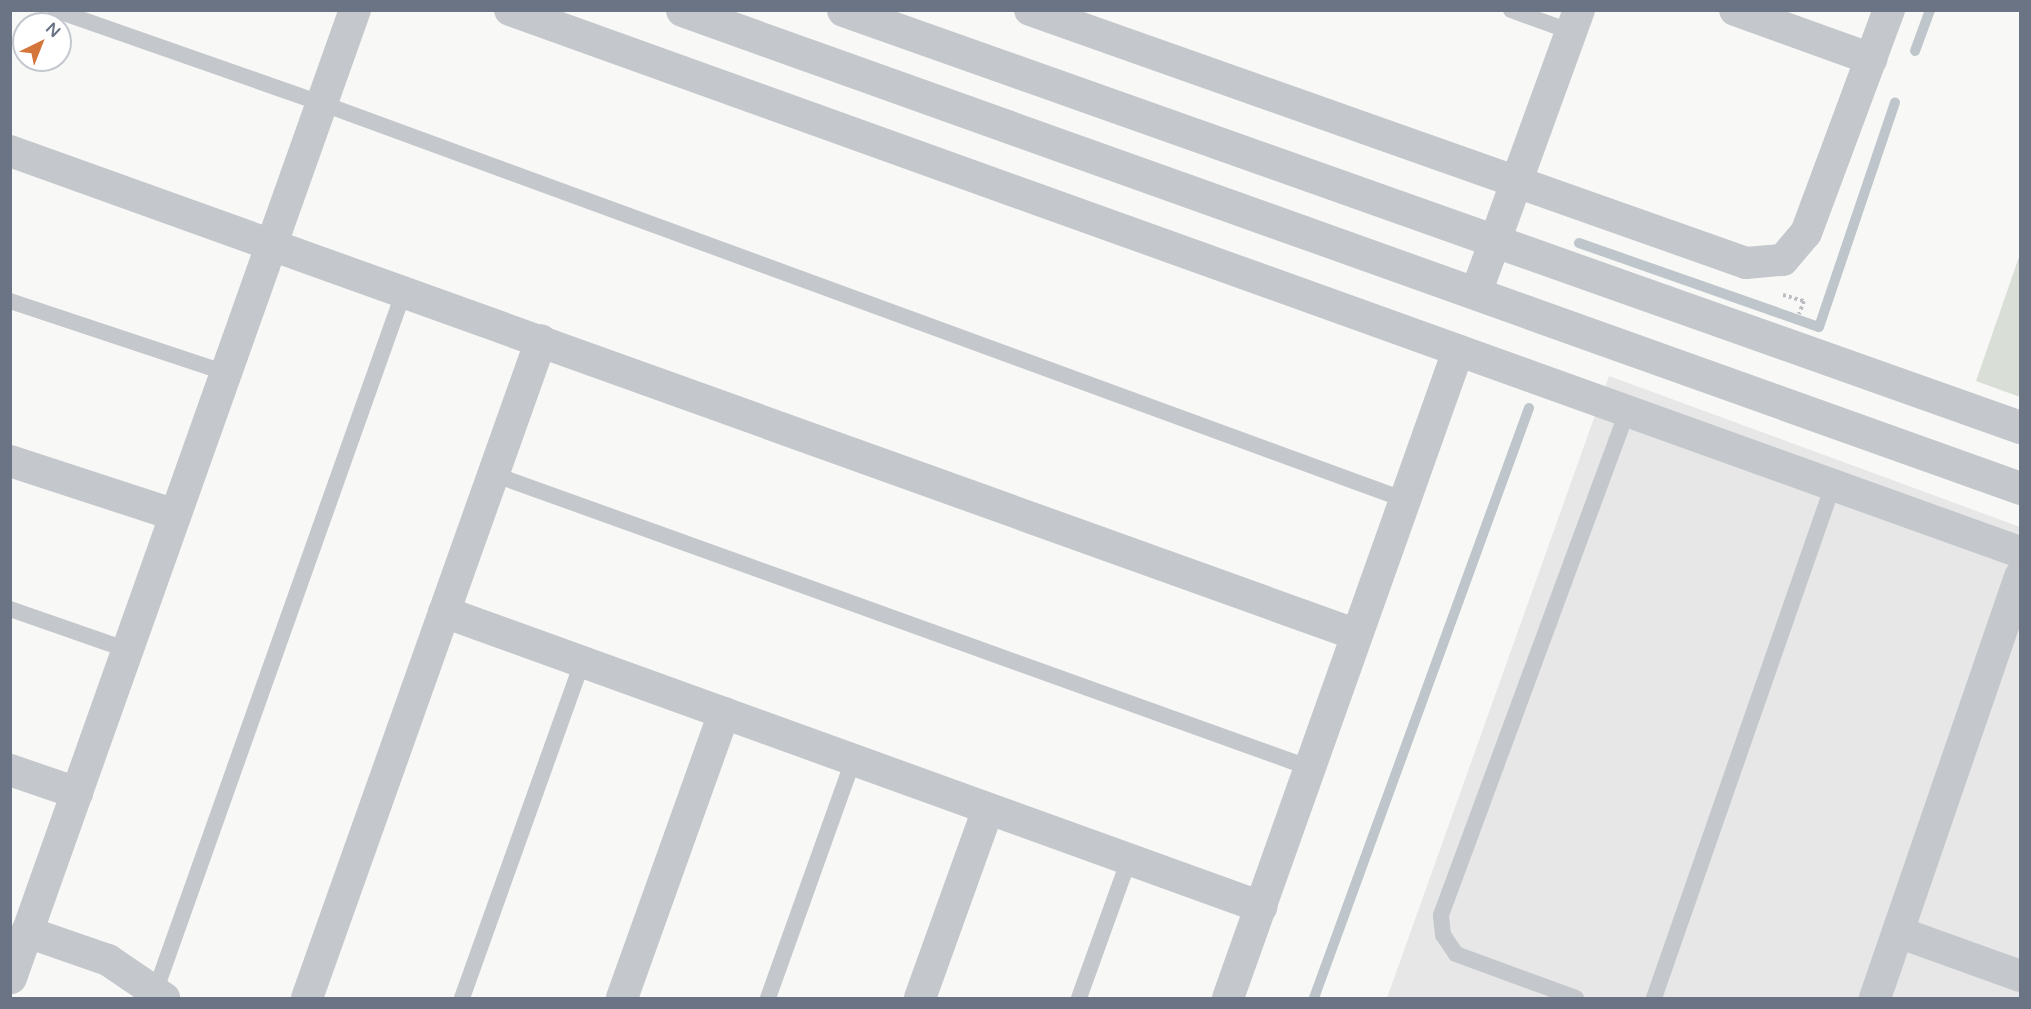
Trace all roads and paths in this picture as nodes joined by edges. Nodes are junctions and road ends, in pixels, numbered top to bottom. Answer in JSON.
{"nodes":[{"id":1,"x":55,"y":10,"type":"edge"},
{"id":2,"x":354,"y":10,"type":"edge"},
{"id":3,"x":510,"y":10,"type":"edge"},
{"id":4,"x":682,"y":10,"type":"edge"},
{"id":5,"x":843,"y":10,"type":"edge"},
{"id":6,"x":1030,"y":10,"type":"edge"},
{"id":7,"x":1511,"y":10,"type":"edge"},
{"id":8,"x":1735,"y":10,"type":"edge"},
{"id":9,"x":1889,"y":10,"type":"edge"},
{"id":10,"x":1575,"y":21,"type":"edge"},
{"id":11,"x":1871,"y":59,"type":"junction"},
{"id":12,"x":321,"y":103,"type":"junction"},
{"id":13,"x":10,"y":151,"type":"edge"},
{"id":14,"x":1516,"y":183,"type":"junction"},
{"id":15,"x":1496,"y":240,"type":"junction"},
{"id":16,"x":272,"y":243,"type":"junction"},
{"id":17,"x":404,"y":291,"type":"junction"},
{"id":18,"x":1476,"y":293,"type":"junction"},
{"id":19,"x":10,"y":301,"type":"edge"},
{"id":20,"x":541,"y":340,"type":"junction"},
{"id":21,"x":1458,"y":351,"type":"junction"},
{"id":22,"x":226,"y":373,"type":"junction"},
{"id":23,"x":1627,"y":412,"type":"junction"},
{"id":24,"x":2020,"y":428,"type":"edge"},
{"id":25,"x":10,"y":461,"type":"edge"},
{"id":26,"x":493,"y":474,"type":"junction"},
{"id":27,"x":1833,"y":485,"type":"junction"},
{"id":28,"x":2020,"y":488,"type":"edge"},
{"id":29,"x":1405,"y":500,"type":"junction"},
{"id":30,"x":175,"y":515,"type":"junction"},
{"id":31,"x":2020,"y":552,"type":"edge"},
{"id":32,"x":2020,"y":576,"type":"edge"},
{"id":33,"x":10,"y":609,"type":"edge"},
{"id":34,"x":444,"y":612,"type":"junction"},
{"id":35,"x":1357,"y":635,"type":"junction"},
{"id":36,"x":128,"y":650,"type":"junction"},
{"id":37,"x":582,"y":662,"type":"junction"},
{"id":38,"x":724,"y":713,"type":"junction"},
{"id":39,"x":853,"y":760,"type":"junction"},
{"id":40,"x":1310,"y":768,"type":"junction"},
{"id":41,"x":10,"y":770,"type":"edge"},
{"id":42,"x":77,"y":793,"type":"junction"},
{"id":43,"x":988,"y":809,"type":"junction"},
{"id":44,"x":1129,"y":859,"type":"junction"},
{"id":45,"x":1261,"y":907,"type":"junction"},
{"id":46,"x":27,"y":932,"type":"junction"},
{"id":47,"x":1898,"y":932,"type":"junction"},
{"id":48,"x":2020,"y":976,"type":"edge"},
{"id":49,"x":11,"y":977,"type":"edge"},
{"id":50,"x":159,"y":995,"type":"edge"},
{"id":51,"x":307,"y":999,"type":"edge"},
{"id":52,"x":462,"y":999,"type":"edge"},
{"id":53,"x":622,"y":999,"type":"edge"},
{"id":54,"x":768,"y":999,"type":"edge"},
{"id":55,"x":920,"y":999,"type":"edge"},
{"id":56,"x":1079,"y":999,"type":"edge"},
{"id":57,"x":1228,"y":999,"type":"edge"},
{"id":58,"x":1576,"y":999,"type":"edge"},
{"id":59,"x":1654,"y":999,"type":"edge"},
{"id":60,"x":1875,"y":999,"type":"edge"}],
"edges":[{"from":1,"to":12,"type":"lane"},
{"from":2,"to":12,"type":"street"},
{"from":3,"to":21,"type":"street"},
{"from":4,"to":18,"type":"street"},
{"from":5,"to":15,"type":"street"},
{"from":6,"to":14,"type":"street"},
{"from":7,"to":10,"type":"lane"},
{"from":8,"to":11,"type":"street"},
{"from":9,"to":11,"type":"street"},
{"from":10,"to":14,"type":"street"},
{"from":11,"to":14,"type":"street"},
{"from":12,"to":16,"type":"street"},
{"from":12,"to":29,"type":"lane"},
{"from":13,"to":16,"type":"street"},
{"from":14,"to":15,"type":"street"},
{"from":15,"to":18,"type":"street"},
{"from":15,"to":24,"type":"street"},
{"from":16,"to":17,"type":"street"},
{"from":16,"to":22,"type":"street"},
{"from":17,"to":20,"type":"street"},
{"from":17,"to":50,"type":"lane"},
{"from":18,"to":28,"type":"street"},
{"from":19,"to":22,"type":"lane"},
{"from":20,"to":26,"type":"street"},
{"from":20,"to":35,"type":"street"},
{"from":21,"to":23,"type":"street"},
{"from":21,"to":29,"type":"street"},
{"from":22,"to":30,"type":"street"},
{"from":23,"to":27,"type":"street"},
{"from":23,"to":58,"type":"lane"},
{"from":25,"to":30,"type":"street"},
{"from":26,"to":34,"type":"street"},
{"from":26,"to":40,"type":"lane"},
{"from":27,"to":31,"type":"street"},
{"from":27,"to":59,"type":"lane"},
{"from":29,"to":35,"type":"street"},
{"from":30,"to":36,"type":"street"},
{"from":32,"to":47,"type":"street"},
{"from":33,"to":36,"type":"lane"},
{"from":34,"to":37,"type":"street"},
{"from":34,"to":51,"type":"street"},
{"from":35,"to":40,"type":"street"},
{"from":36,"to":42,"type":"street"},
{"from":37,"to":38,"type":"street"},
{"from":37,"to":52,"type":"lane"},
{"from":38,"to":39,"type":"street"},
{"from":38,"to":53,"type":"street"},
{"from":39,"to":43,"type":"street"},
{"from":39,"to":54,"type":"lane"},
{"from":40,"to":45,"type":"street"},
{"from":41,"to":42,"type":"street"},
{"from":42,"to":46,"type":"street"},
{"from":43,"to":44,"type":"street"},
{"from":43,"to":55,"type":"street"},
{"from":44,"to":45,"type":"street"},
{"from":44,"to":56,"type":"lane"},
{"from":45,"to":57,"type":"street"},
{"from":46,"to":49,"type":"street"},
{"from":46,"to":50,"type":"street"},
{"from":47,"to":48,"type":"street"},
{"from":47,"to":60,"type":"street"}]}
